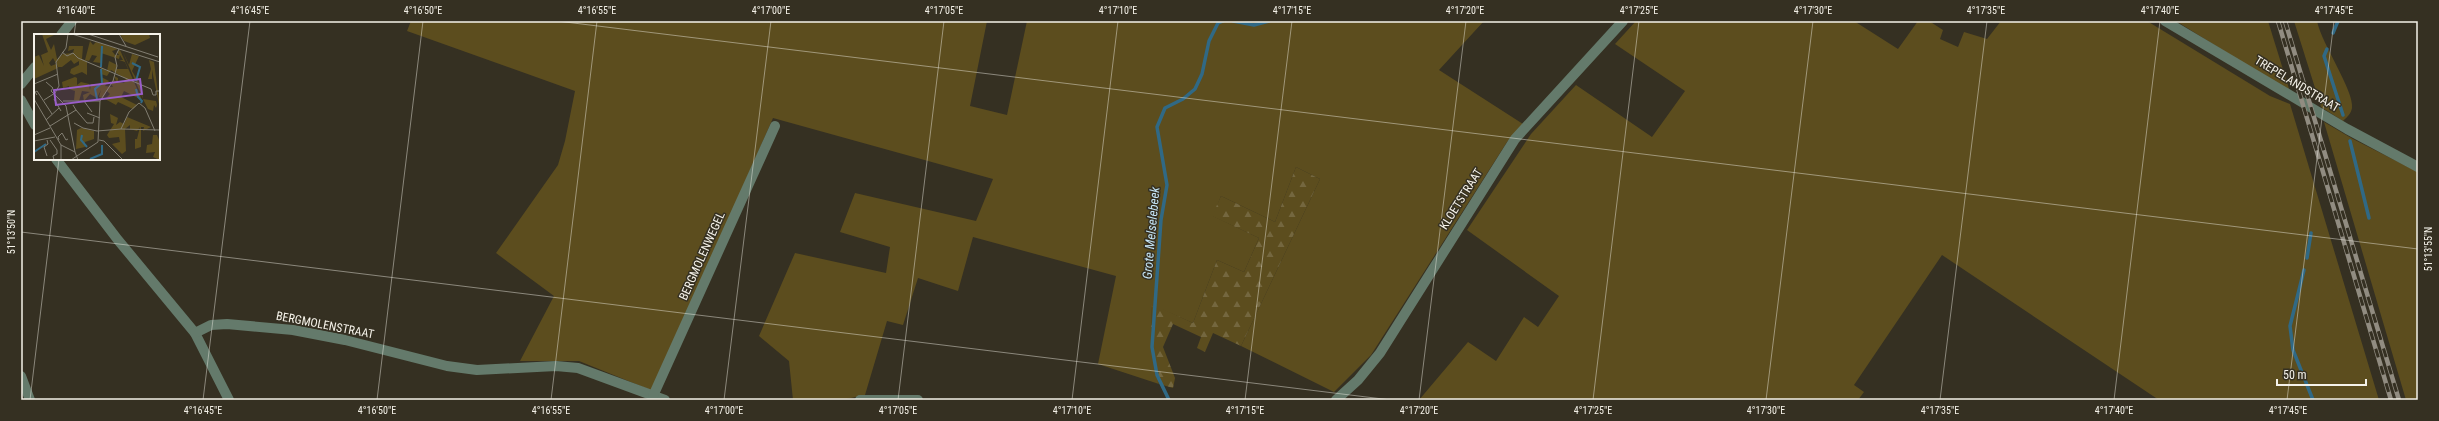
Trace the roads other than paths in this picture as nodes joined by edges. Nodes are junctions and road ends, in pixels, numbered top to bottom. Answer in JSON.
{"nodes":[{"id":1,"x":72,"y":21,"type":"edge"},
{"id":2,"x":1623,"y":21,"type":"edge"},
{"id":3,"x":2165,"y":21,"type":"edge"},
{"id":4,"x":62,"y":34,"type":"edge"},
{"id":5,"x":34,"y":68,"type":"edge"},
{"id":6,"x":21,"y":84,"type":"edge"},
{"id":7,"x":21,"y":100,"type":"edge"},
{"id":8,"x":34,"y":123,"type":"edge"},
{"id":9,"x":775,"y":126,"type":"dead end"},
{"id":10,"x":57,"y":160,"type":"edge"},
{"id":11,"x":2418,"y":166,"type":"edge"},
{"id":12,"x":195,"y":332,"type":"junction"},
{"id":13,"x":21,"y":376,"type":"edge"},
{"id":14,"x":652,"y":396,"type":"junction"},
{"id":15,"x":30,"y":400,"type":"edge"},
{"id":16,"x":229,"y":400,"type":"edge"},
{"id":17,"x":666,"y":400,"type":"edge"},
{"id":18,"x":860,"y":400,"type":"edge"},
{"id":19,"x":918,"y":400,"type":"edge"},
{"id":20,"x":1336,"y":400,"type":"edge"}],
"edges":[{"from":1,"to":4,"type":"street"},
{"from":2,"to":20,"type":"street","name":"KLOETSTRAAT"},
{"from":3,"to":11,"type":"street","name":"TREPELANDSTRAAT"},
{"from":5,"to":6,"type":"street"},
{"from":7,"to":8,"type":"street"},
{"from":9,"to":14,"type":"street","name":"BERGMOLENWEGEL"},
{"from":10,"to":12,"type":"street"},
{"from":12,"to":14,"type":"street","name":"BERGMOLENSTRAAT"},
{"from":12,"to":16,"type":"street"},
{"from":13,"to":15,"type":"street"},
{"from":14,"to":17,"type":"street","name":"BERGMOLENSTRAAT"},
{"from":18,"to":19,"type":"street"}]}
